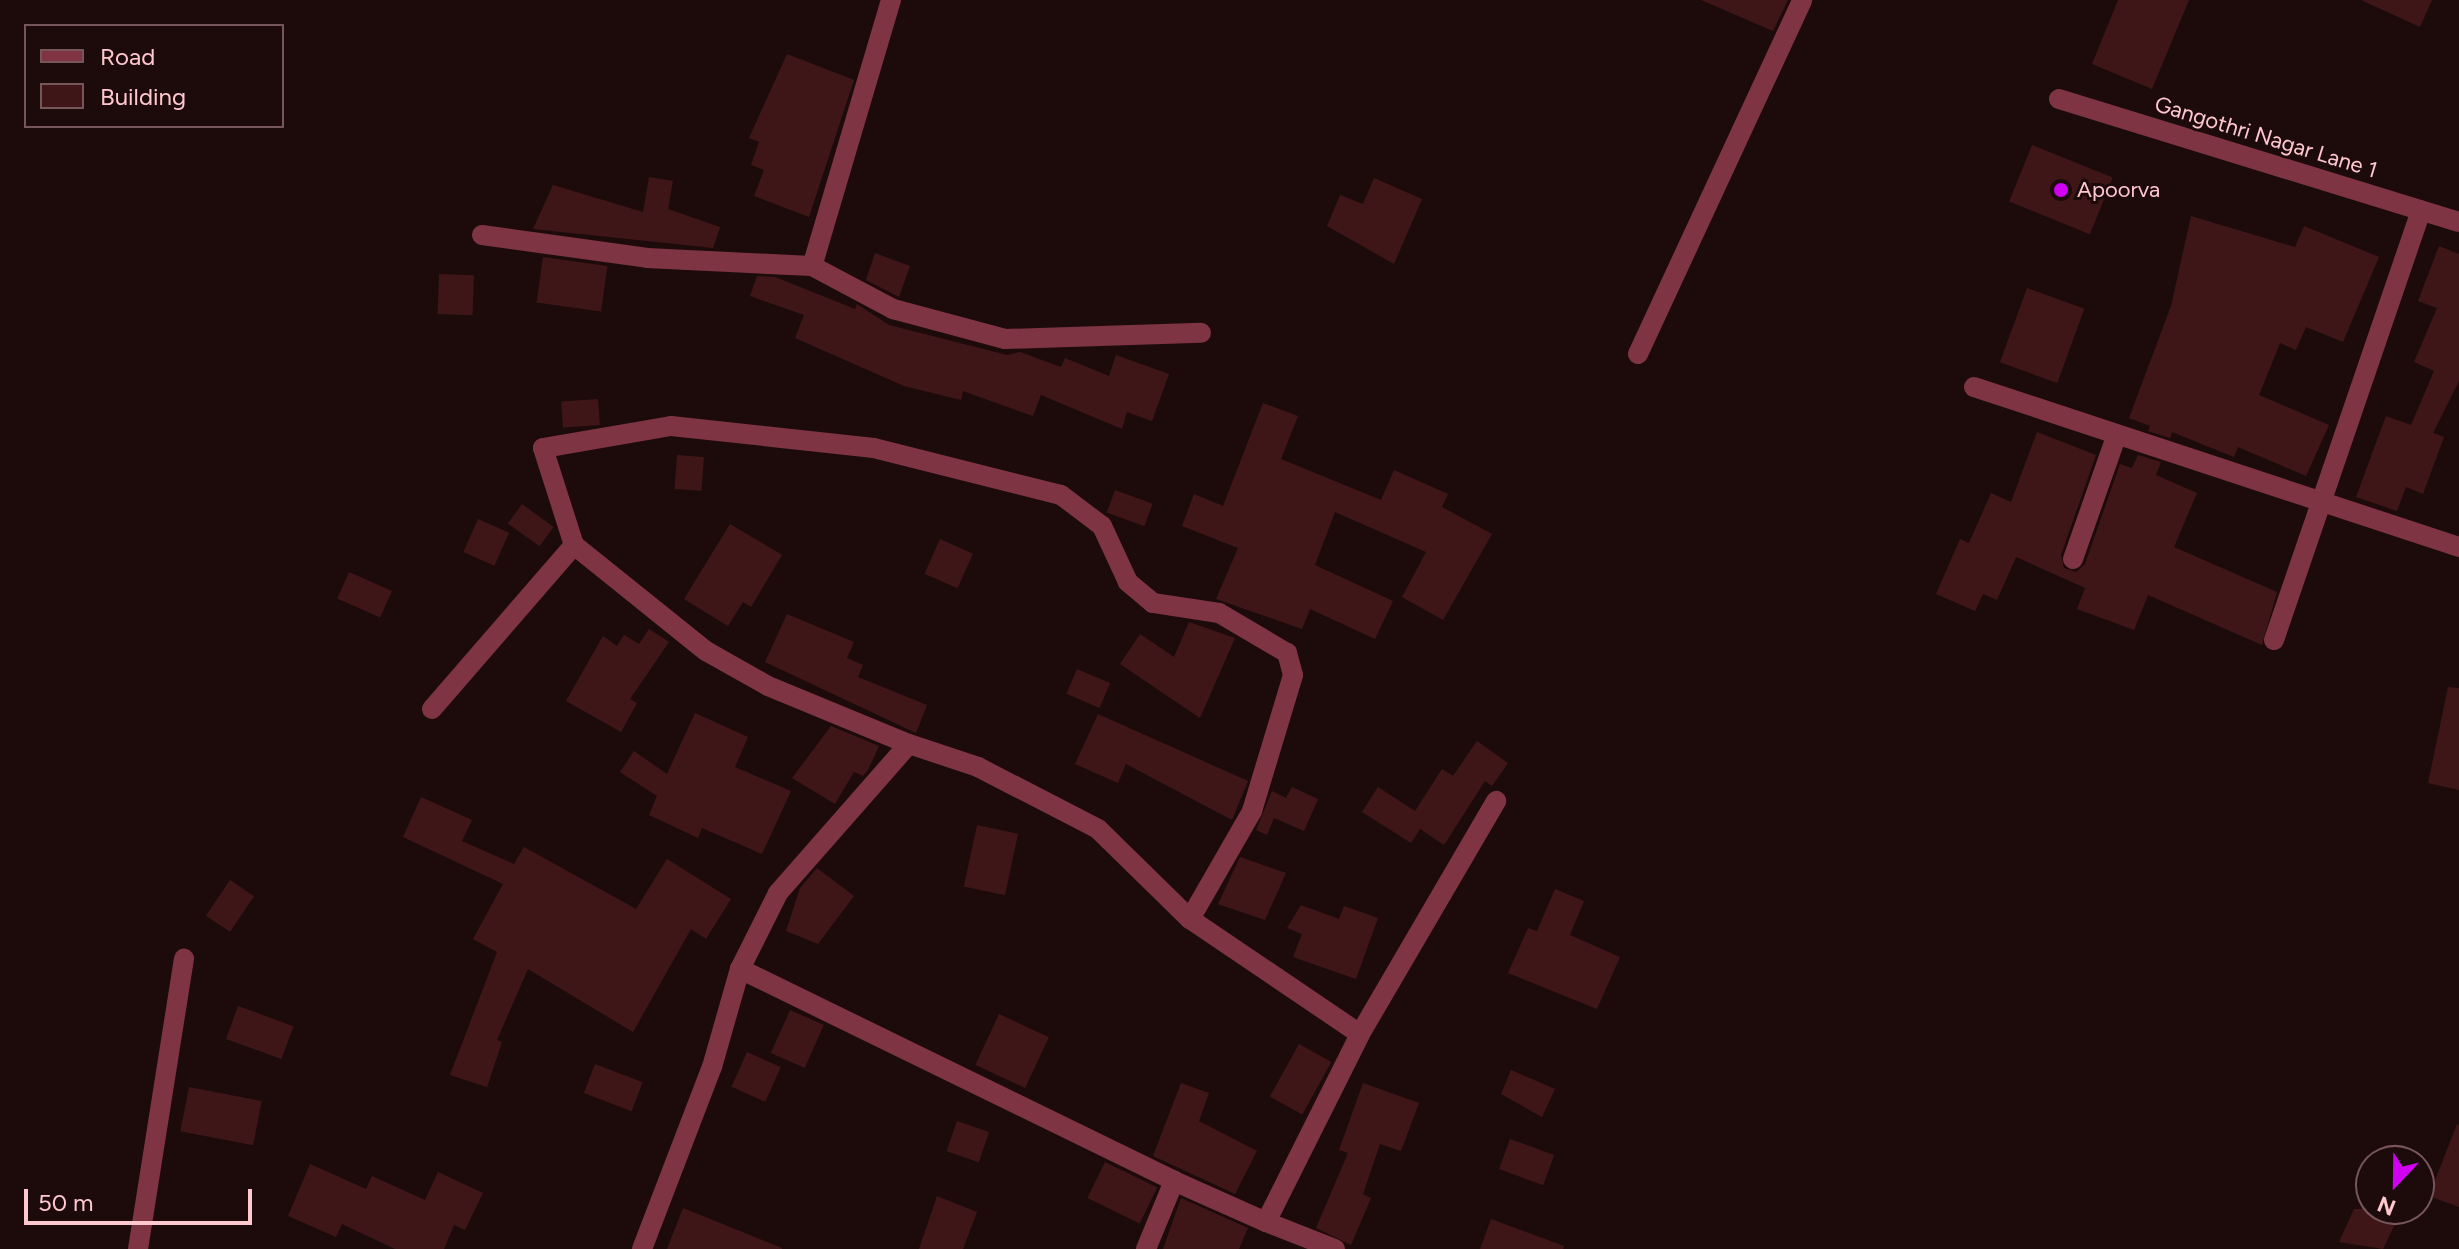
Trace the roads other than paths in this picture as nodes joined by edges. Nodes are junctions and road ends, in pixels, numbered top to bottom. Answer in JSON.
{"nodes":[{"id":1,"x":891,"y":0,"type":"edge"},
{"id":2,"x":1802,"y":0,"type":"edge"},
{"id":3,"x":2059,"y":99,"type":"dead end"},
{"id":4,"x":2421,"y":210,"type":"junction"},
{"id":5,"x":2459,"y":222,"type":"edge"},
{"id":6,"x":482,"y":235,"type":"dead end"},
{"id":7,"x":812,"y":266,"type":"junction"},
{"id":8,"x":1201,"y":333,"type":"dead end"},
{"id":9,"x":1638,"y":354,"type":"dead end"},
{"id":10,"x":1974,"y":387,"type":"dead end"},
{"id":11,"x":2116,"y":437,"type":"junction"},
{"id":12,"x":2321,"y":500,"type":"junction"},
{"id":13,"x":574,"y":545,"type":"junction"},
{"id":14,"x":2459,"y":547,"type":"edge"},
{"id":15,"x":2073,"y":559,"type":"dead end"},
{"id":16,"x":2274,"y":640,"type":"dead end"},
{"id":17,"x":432,"y":709,"type":"dead end"},
{"id":18,"x":909,"y":744,"type":"junction"},
{"id":19,"x":1496,"y":801,"type":"dead end"},
{"id":20,"x":1190,"y":919,"type":"junction"},
{"id":21,"x":184,"y":959,"type":"dead end"},
{"id":22,"x":740,"y":969,"type":"junction"},
{"id":23,"x":1360,"y":1034,"type":"junction"},
{"id":24,"x":1174,"y":1181,"type":"junction"},
{"id":25,"x":1266,"y":1222,"type":"junction"},
{"id":26,"x":138,"y":1249,"type":"edge"},
{"id":27,"x":642,"y":1249,"type":"edge"},
{"id":28,"x":1146,"y":1249,"type":"edge"},
{"id":29,"x":1335,"y":1249,"type":"edge"}],
"edges":[{"from":1,"to":7,"type":"street"},
{"from":2,"to":9,"type":"street"},
{"from":3,"to":4,"type":"street","name":"Gangothri Nagar Lane 1"},
{"from":4,"to":5,"type":"street","name":"Gangothri Nagar Lane 1"},
{"from":4,"to":12,"type":"street"},
{"from":6,"to":7,"type":"street"},
{"from":7,"to":8,"type":"street"},
{"from":10,"to":11,"type":"street"},
{"from":11,"to":12,"type":"street"},
{"from":11,"to":15,"type":"street"},
{"from":12,"to":14,"type":"street"},
{"from":12,"to":16,"type":"street"},
{"from":13,"to":17,"type":"street"},
{"from":13,"to":18,"type":"street"},
{"from":13,"to":20,"type":"street"},
{"from":18,"to":20,"type":"street"},
{"from":18,"to":22,"type":"street"},
{"from":19,"to":23,"type":"street"},
{"from":20,"to":23,"type":"street"},
{"from":21,"to":26,"type":"street"},
{"from":22,"to":24,"type":"street"},
{"from":22,"to":27,"type":"street"},
{"from":23,"to":25,"type":"street"},
{"from":24,"to":25,"type":"street"},
{"from":24,"to":28,"type":"street"},
{"from":25,"to":29,"type":"street"}]}
